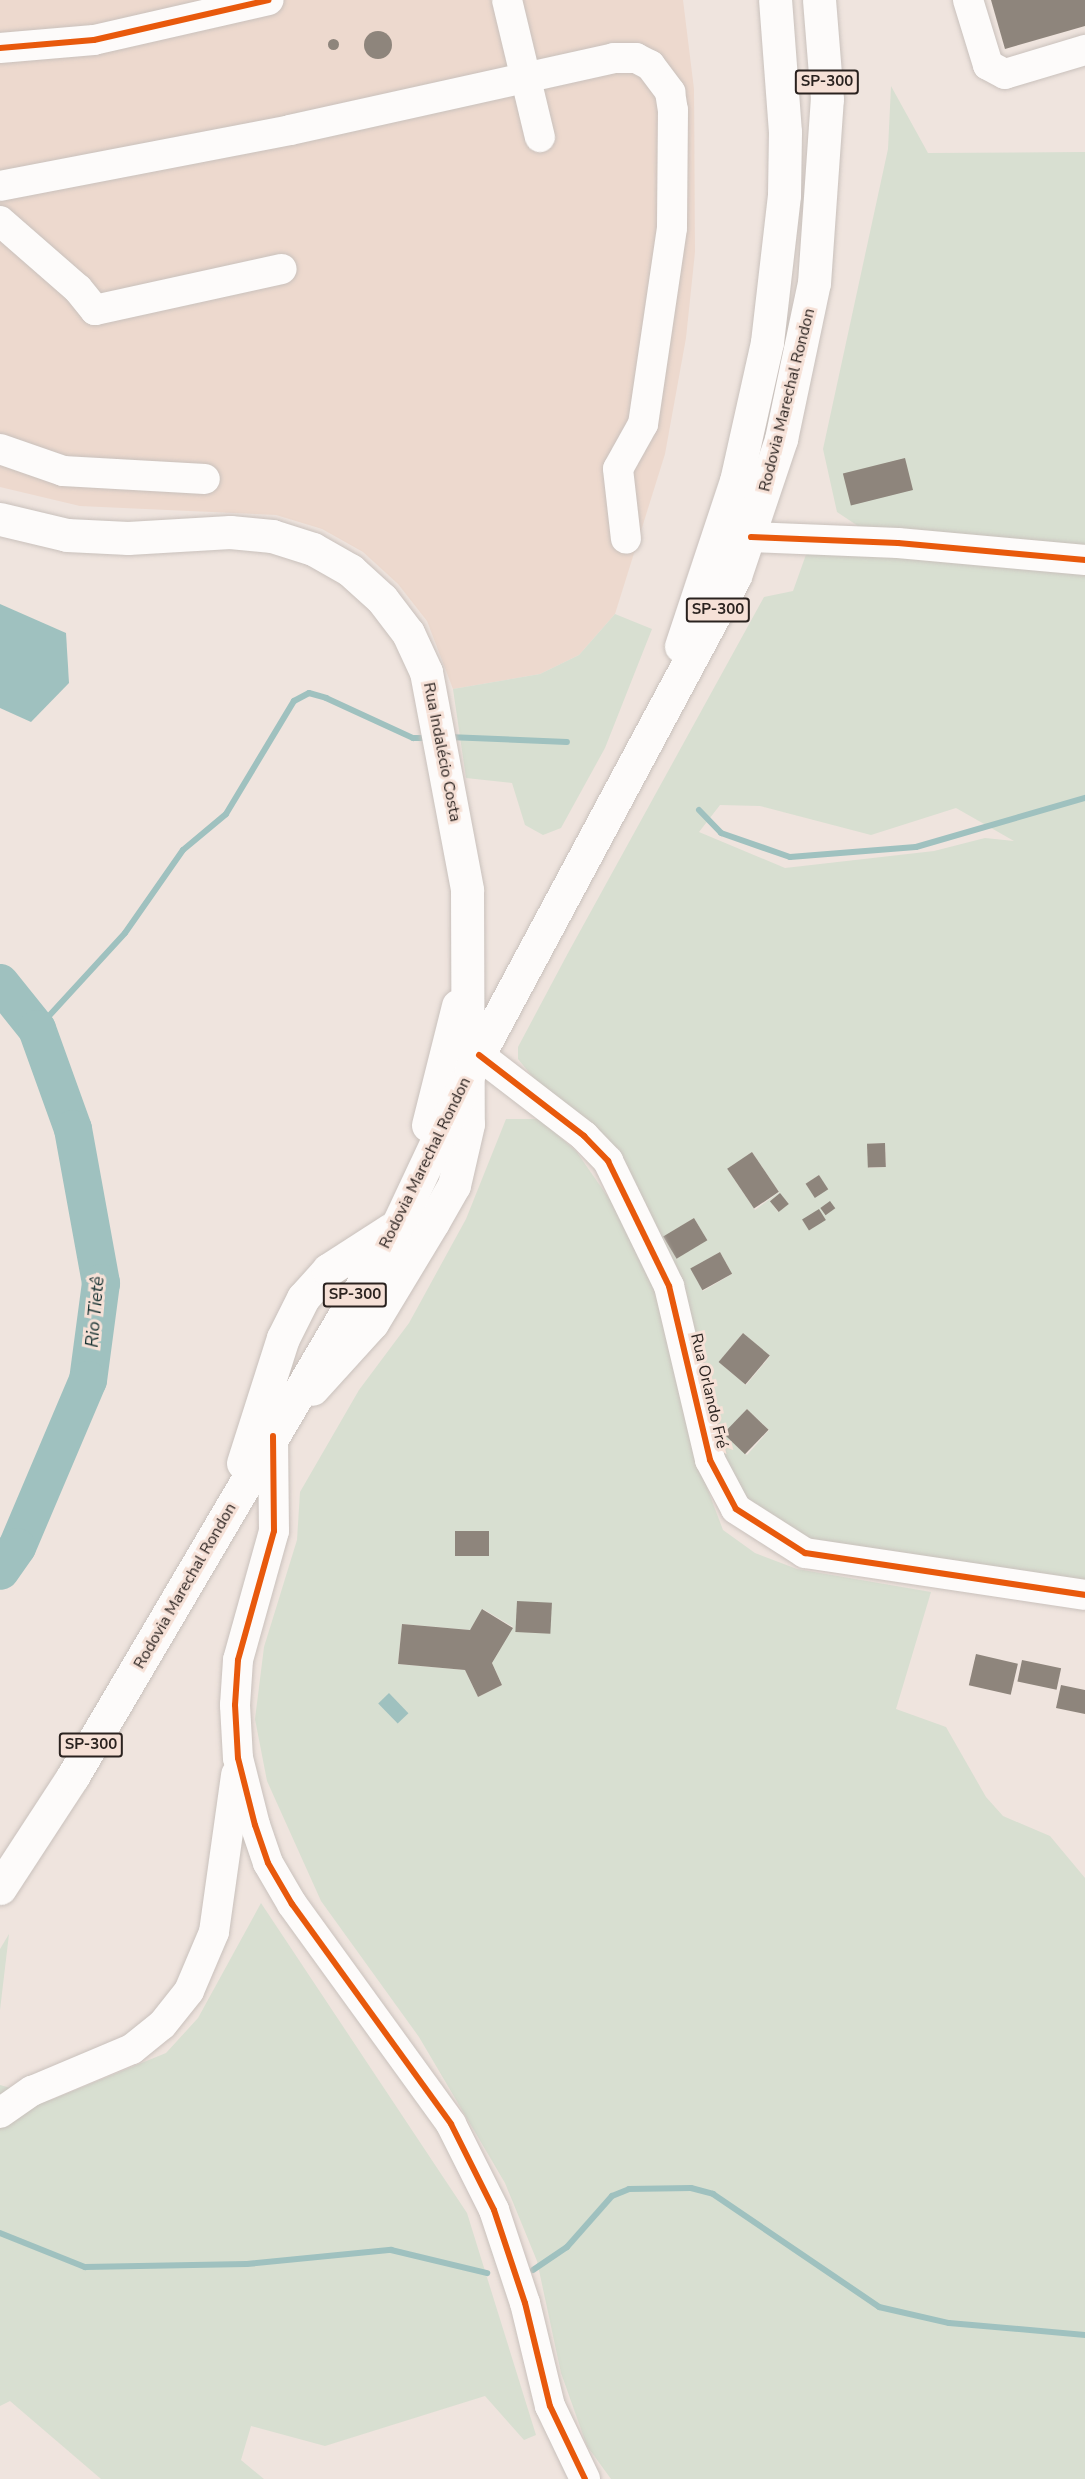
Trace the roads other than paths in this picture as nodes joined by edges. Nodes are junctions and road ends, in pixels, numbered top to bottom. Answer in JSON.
{"nodes":[{"id":1,"x":268,"y":0,"type":"edge"},
{"id":2,"x":507,"y":0,"type":"edge"},
{"id":3,"x":775,"y":0,"type":"edge"},
{"id":4,"x":819,"y":0,"type":"edge"},
{"id":5,"x":968,"y":0,"type":"edge"},
{"id":6,"x":0,"y":48,"type":"edge"},
{"id":7,"x":1085,"y":50,"type":"edge"},
{"id":8,"x":525,"y":78,"type":"junction"},
{"id":9,"x":540,"y":137,"type":"dead end"},
{"id":10,"x":0,"y":186,"type":"edge"},
{"id":11,"x":0,"y":221,"type":"edge"},
{"id":12,"x":282,"y":268,"type":"dead end"},
{"id":13,"x":0,"y":449,"type":"edge"},
{"id":14,"x":205,"y":479,"type":"dead end"},
{"id":15,"x":0,"y":519,"type":"edge"},
{"id":16,"x":751,"y":537,"type":"junction"},
{"id":17,"x":626,"y":539,"type":"dead end"},
{"id":18,"x":1085,"y":560,"type":"edge"},
{"id":19,"x":630,"y":769,"type":"junction"},
{"id":20,"x":469,"y":961,"type":"junction"},
{"id":21,"x":475,"y":1062,"type":"junction"},
{"id":22,"x":413,"y":1193,"type":"junction"},
{"id":23,"x":397,"y":1226,"type":"junction"},
{"id":24,"x":283,"y":1338,"type":"junction"},
{"id":25,"x":325,"y":1365,"type":"junction"},
{"id":26,"x":273,"y":1436,"type":"junction"},
{"id":27,"x":227,"y":1514,"type":"junction"},
{"id":28,"x":1085,"y":1595,"type":"edge"},
{"id":29,"x":238,"y":1758,"type":"junction"},
{"id":30,"x":0,"y":1888,"type":"edge"},
{"id":31,"x":0,"y":2114,"type":"edge"},
{"id":32,"x":585,"y":2479,"type":"edge"}],
"edges":[{"from":1,"to":6,"type":"street"},
{"from":2,"to":8,"type":"street"},
{"from":3,"to":19,"type":"main road","name":"Rodovia Marechal Rondon","number":"SP-300"},
{"from":4,"to":16,"type":"main road","name":"Rodovia Marechal Rondon","number":"SP-300"},
{"from":5,"to":7,"type":"street"},
{"from":8,"to":9,"type":"street"},
{"from":8,"to":10,"type":"street"},
{"from":8,"to":17,"type":"street"},
{"from":11,"to":12,"type":"street"},
{"from":13,"to":14,"type":"street"},
{"from":15,"to":20,"type":"main road","name":"Rua Indalécio Costa"},
{"from":16,"to":18,"type":"street"},
{"from":16,"to":19,"type":"main road","name":"Rodovia Marechal Rondon","number":"SP-300"},
{"from":19,"to":21,"type":"main road","name":"Rodovia Marechal Rondon","number":"SP-300"},
{"from":20,"to":21,"type":"main road","name":"Rua Indalécio Costa"},
{"from":20,"to":22,"type":"main road","name":"Rua Indalécio Costa"},
{"from":21,"to":22,"type":"main road","name":"Rodovia Marechal Rondon","number":"SP-300"},
{"from":21,"to":25,"type":"main road","name":"Rua Indalécio Costa"},
{"from":21,"to":28,"type":"street","name":"Rua Orlando Fré"},
{"from":22,"to":23,"type":"main road","name":"Rodovia Marechal Rondon","number":"SP-300"},
{"from":23,"to":24,"type":"main road"},
{"from":23,"to":25,"type":"main road","name":"Rodovia Marechal Rondon","number":"SP-300"},
{"from":24,"to":25,"type":"main road"},
{"from":24,"to":27,"type":"main road"},
{"from":25,"to":26,"type":"main road","name":"Rodovia Marechal Rondon","number":"SP-300"},
{"from":26,"to":27,"type":"main road","name":"Rodovia Marechal Rondon","number":"SP-300"},
{"from":26,"to":29,"type":"street"},
{"from":27,"to":30,"type":"main road","name":"Rodovia Marechal Rondon","number":"SP-300"},
{"from":29,"to":31,"type":"street"},
{"from":29,"to":32,"type":"street"}]}
